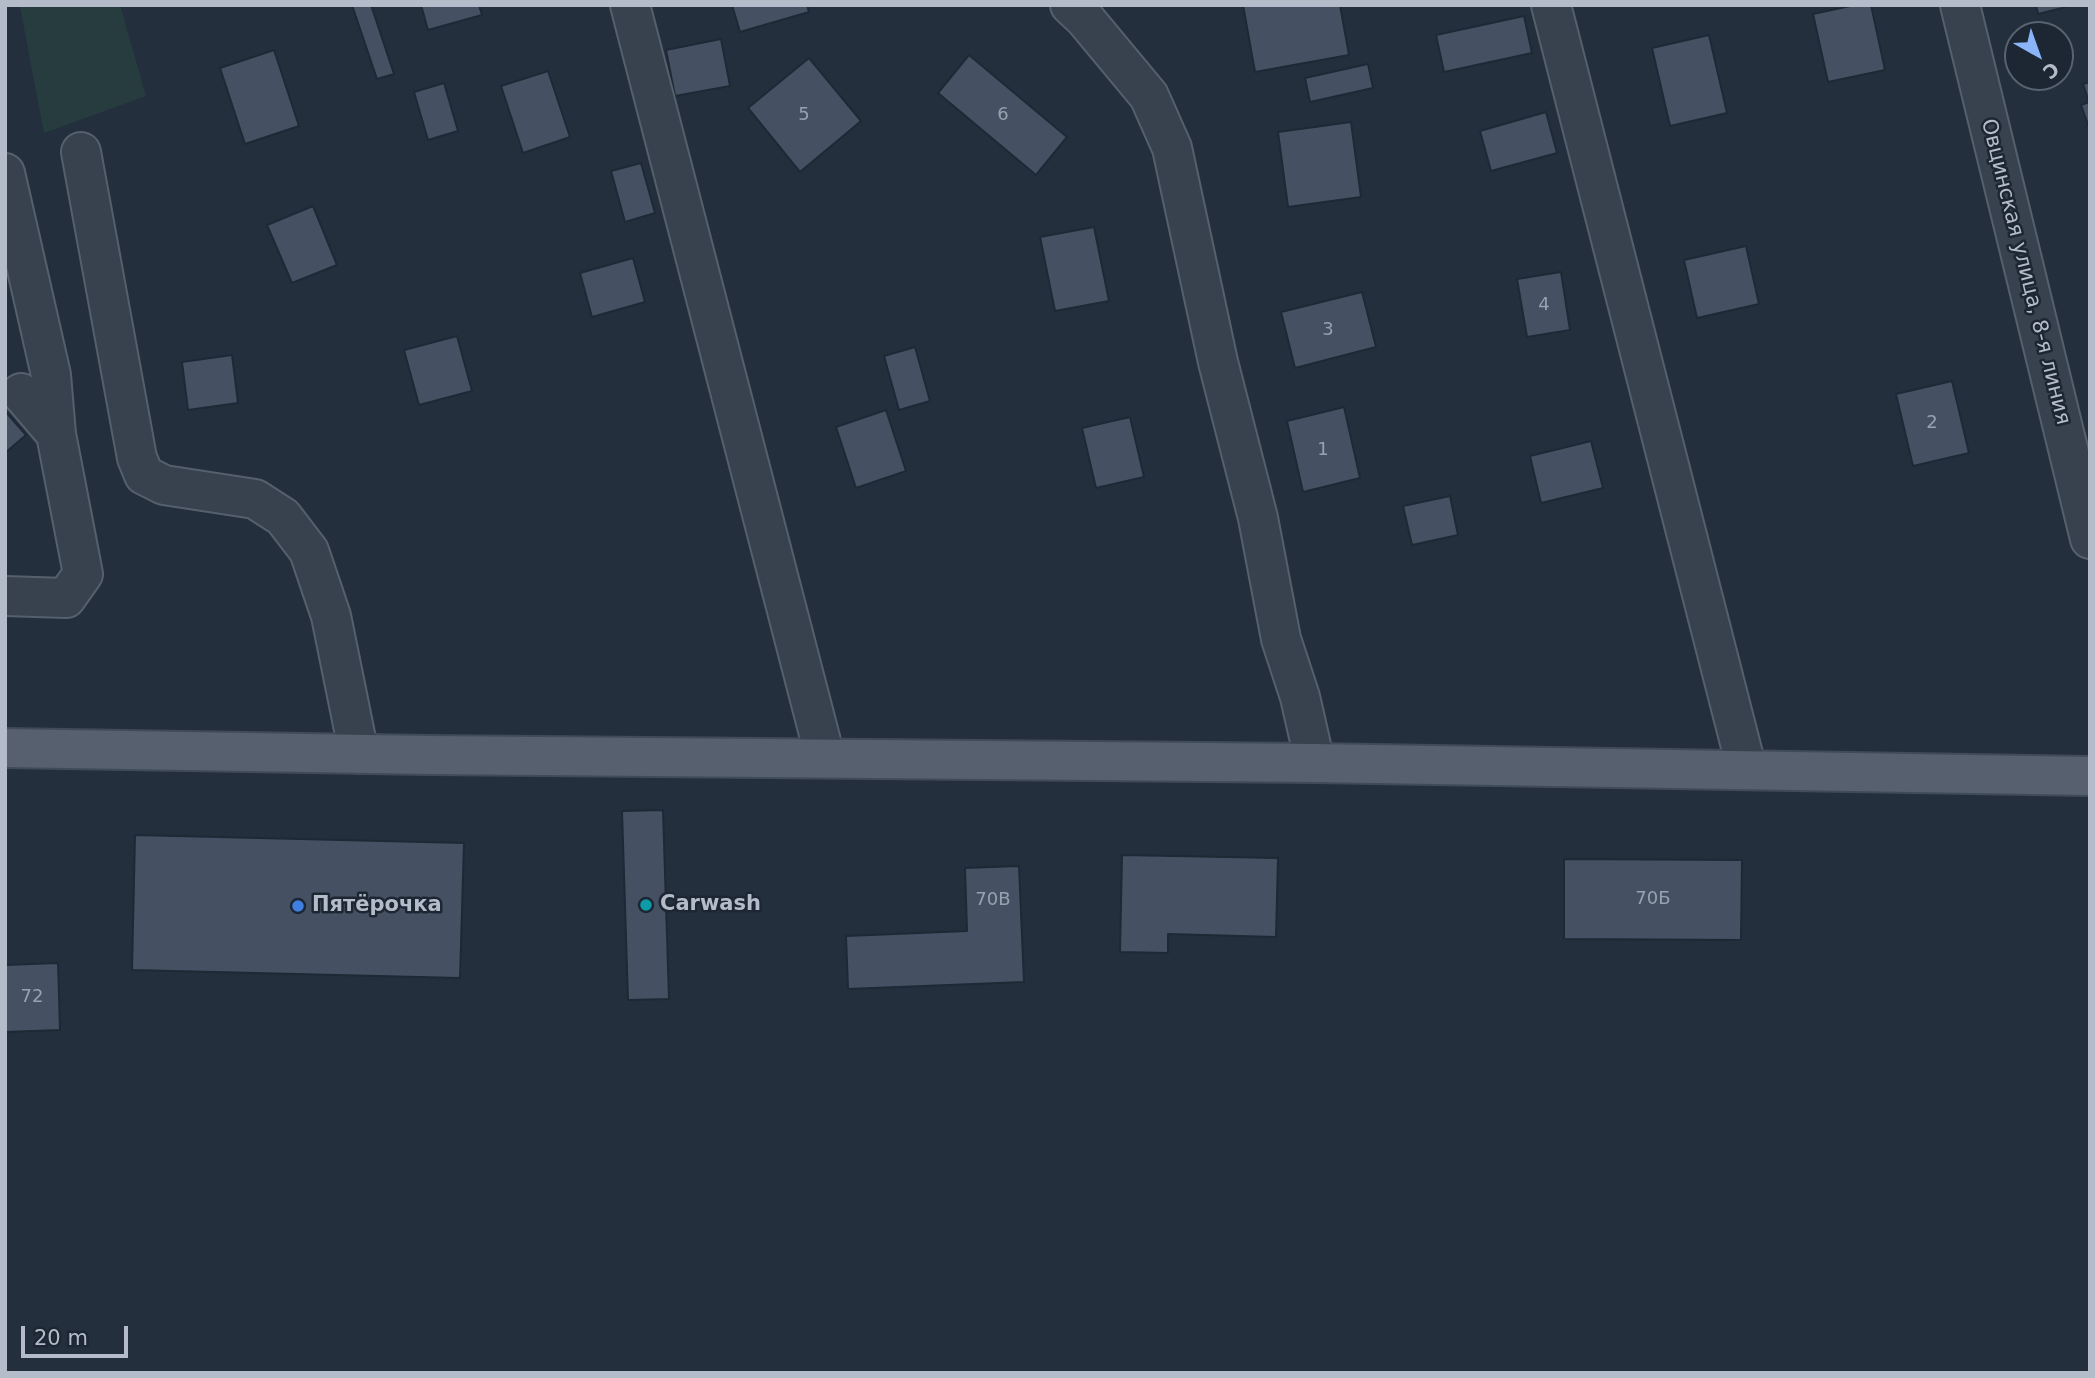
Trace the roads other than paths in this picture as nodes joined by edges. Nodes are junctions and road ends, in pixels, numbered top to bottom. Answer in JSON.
{"nodes":[{"id":1,"x":630,"y":5,"type":"edge"},
{"id":2,"x":1070,"y":5,"type":"edge"},
{"id":3,"x":1551,"y":5,"type":"edge"},
{"id":4,"x":1960,"y":5,"type":"edge"},
{"id":5,"x":81,"y":152,"type":"dead end"},
{"id":6,"x":5,"y":173,"type":"edge"},
{"id":7,"x":21,"y":393,"type":"dead end"},
{"id":8,"x":56,"y":433,"type":"junction"},
{"id":9,"x":2090,"y":539,"type":"edge"},
{"id":10,"x":5,"y":596,"type":"edge"},
{"id":11,"x":5,"y":748,"type":"edge"},
{"id":12,"x":359,"y":754,"type":"junction"},
{"id":13,"x":825,"y":757,"type":"junction"},
{"id":14,"x":1315,"y":763,"type":"junction"},
{"id":15,"x":1747,"y":770,"type":"junction"},
{"id":16,"x":2090,"y":776,"type":"edge"}],
"edges":[{"from":1,"to":13,"type":"street"},
{"from":2,"to":14,"type":"street"},
{"from":3,"to":15,"type":"street"},
{"from":4,"to":9,"type":"street","name":"Овцинская улица, 8-я линия"},
{"from":5,"to":12,"type":"street"},
{"from":6,"to":8,"type":"street"},
{"from":7,"to":8,"type":"street"},
{"from":8,"to":10,"type":"street"},
{"from":11,"to":12,"type":"main road"},
{"from":12,"to":13,"type":"main road"},
{"from":13,"to":14,"type":"main road"},
{"from":14,"to":15,"type":"main road"},
{"from":15,"to":16,"type":"main road"}]}
